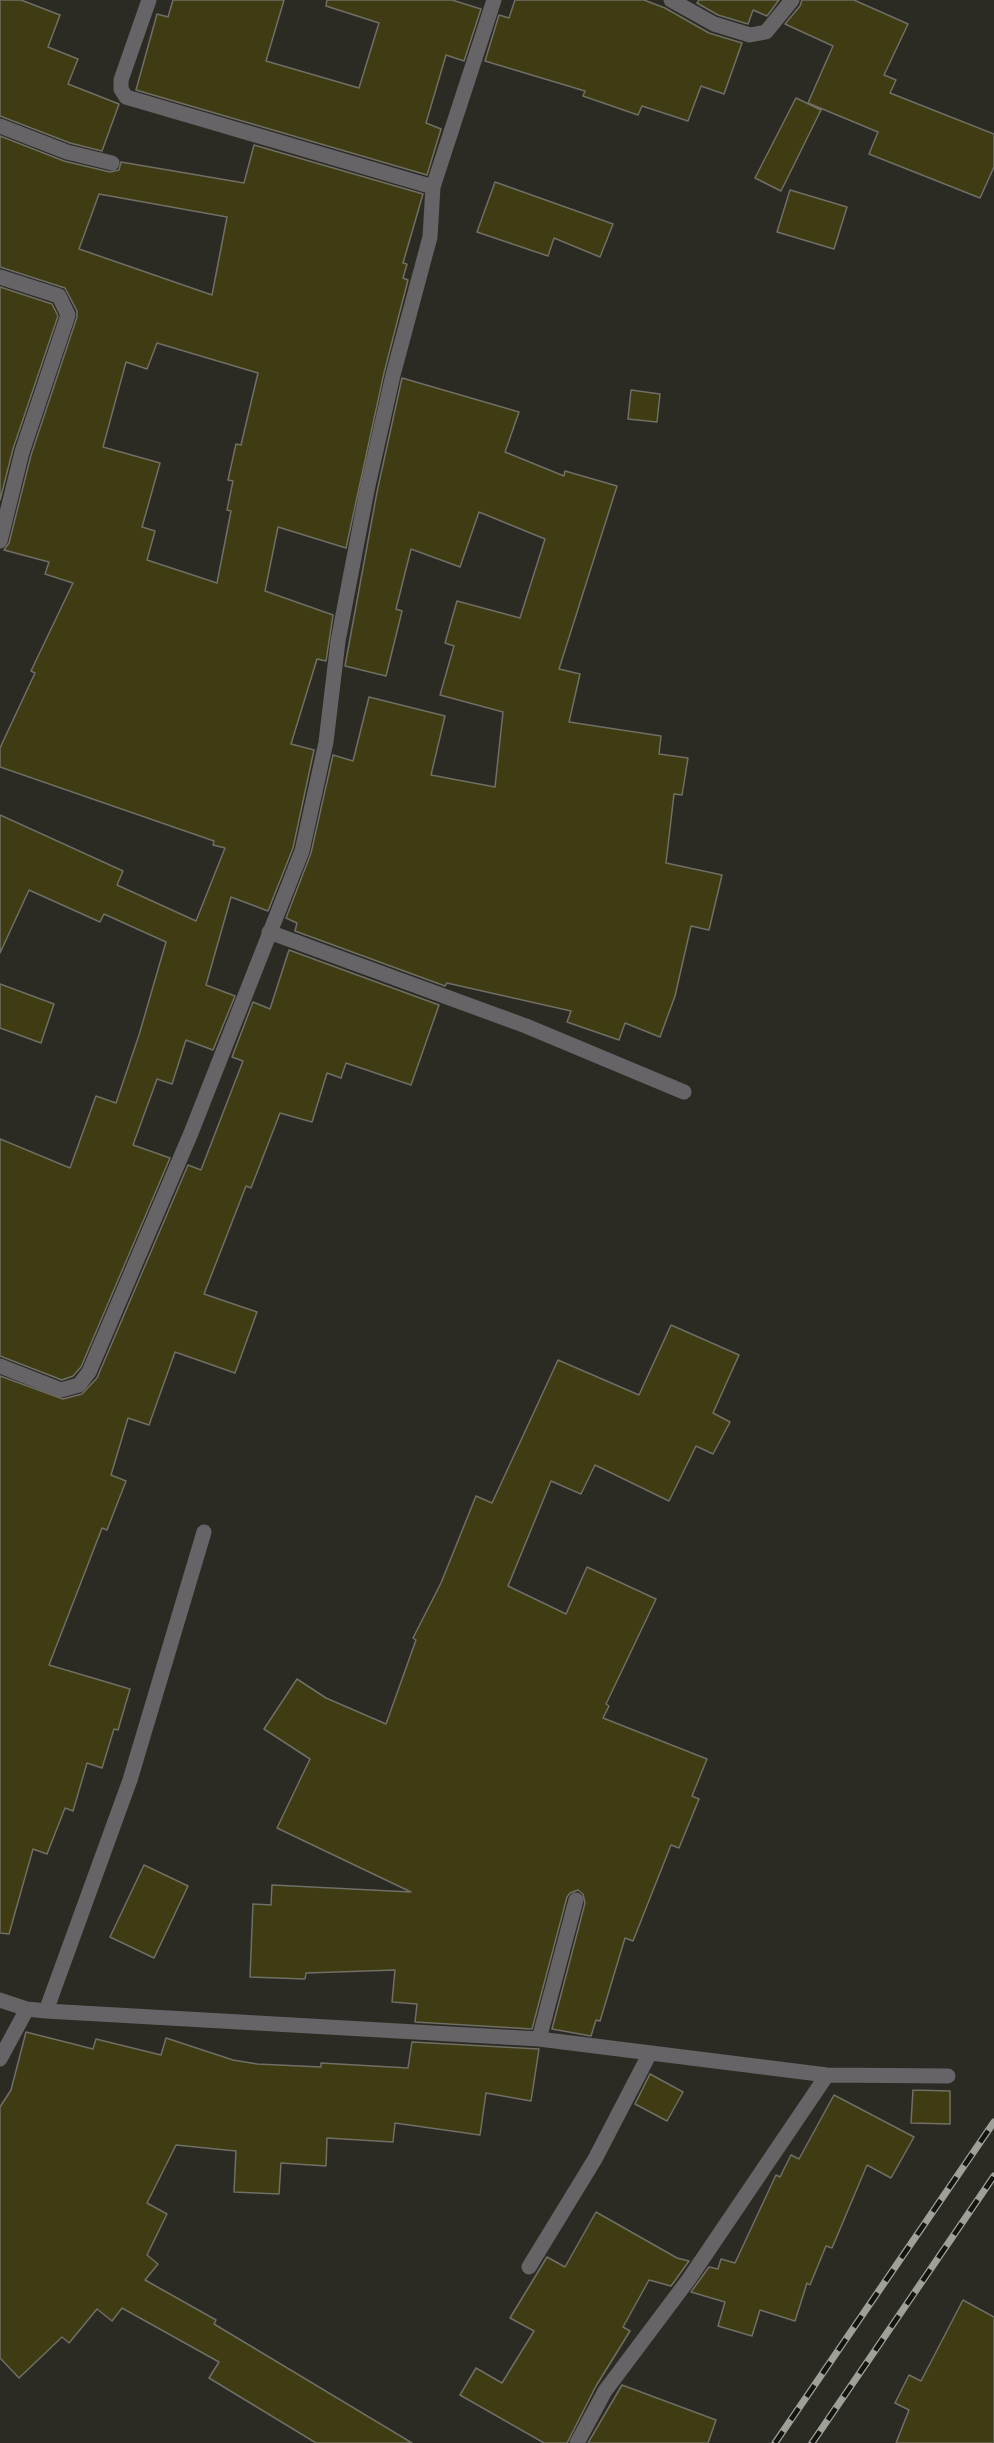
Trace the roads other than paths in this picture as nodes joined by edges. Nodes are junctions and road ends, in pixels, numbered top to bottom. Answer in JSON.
{"nodes":[{"id":1,"x":149,"y":0,"type":"edge"},
{"id":2,"x":494,"y":0,"type":"edge"},
{"id":3,"x":671,"y":0,"type":"edge"},
{"id":4,"x":792,"y":0,"type":"edge"},
{"id":5,"x":0,"y":126,"type":"edge"},
{"id":6,"x":112,"y":163,"type":"dead end"},
{"id":7,"x":433,"y":187,"type":"junction"},
{"id":8,"x":0,"y":277,"type":"edge"},
{"id":9,"x":0,"y":541,"type":"edge"},
{"id":10,"x":269,"y":932,"type":"junction"},
{"id":11,"x":684,"y":1092,"type":"dead end"},
{"id":12,"x":0,"y":1366,"type":"edge"},
{"id":13,"x":204,"y":1532,"type":"dead end"},
{"id":14,"x":576,"y":1900,"type":"dead end"},
{"id":15,"x":0,"y":2000,"type":"edge"},
{"id":16,"x":27,"y":2009,"type":"junction"},
{"id":17,"x":46,"y":2011,"type":"junction"},
{"id":18,"x":539,"y":2040,"type":"junction"},
{"id":19,"x":650,"y":2053,"type":"junction"},
{"id":20,"x":0,"y":2059,"type":"edge"},
{"id":21,"x":827,"y":2075,"type":"junction"},
{"id":22,"x":948,"y":2076,"type":"dead end"},
{"id":23,"x":529,"y":2267,"type":"dead end"},
{"id":24,"x":577,"y":2443,"type":"edge"}],
"edges":[{"from":1,"to":7,"type":"street"},
{"from":2,"to":7,"type":"street"},
{"from":3,"to":4,"type":"street"},
{"from":5,"to":6,"type":"street"},
{"from":7,"to":10,"type":"street"},
{"from":8,"to":9,"type":"street"},
{"from":10,"to":11,"type":"street"},
{"from":10,"to":12,"type":"street"},
{"from":13,"to":17,"type":"street"},
{"from":14,"to":18,"type":"street"},
{"from":15,"to":16,"type":"street"},
{"from":16,"to":17,"type":"street"},
{"from":16,"to":20,"type":"street"},
{"from":17,"to":18,"type":"street"},
{"from":18,"to":19,"type":"street"},
{"from":19,"to":21,"type":"street"},
{"from":19,"to":23,"type":"street"},
{"from":21,"to":22,"type":"street"},
{"from":21,"to":24,"type":"street"}]}
